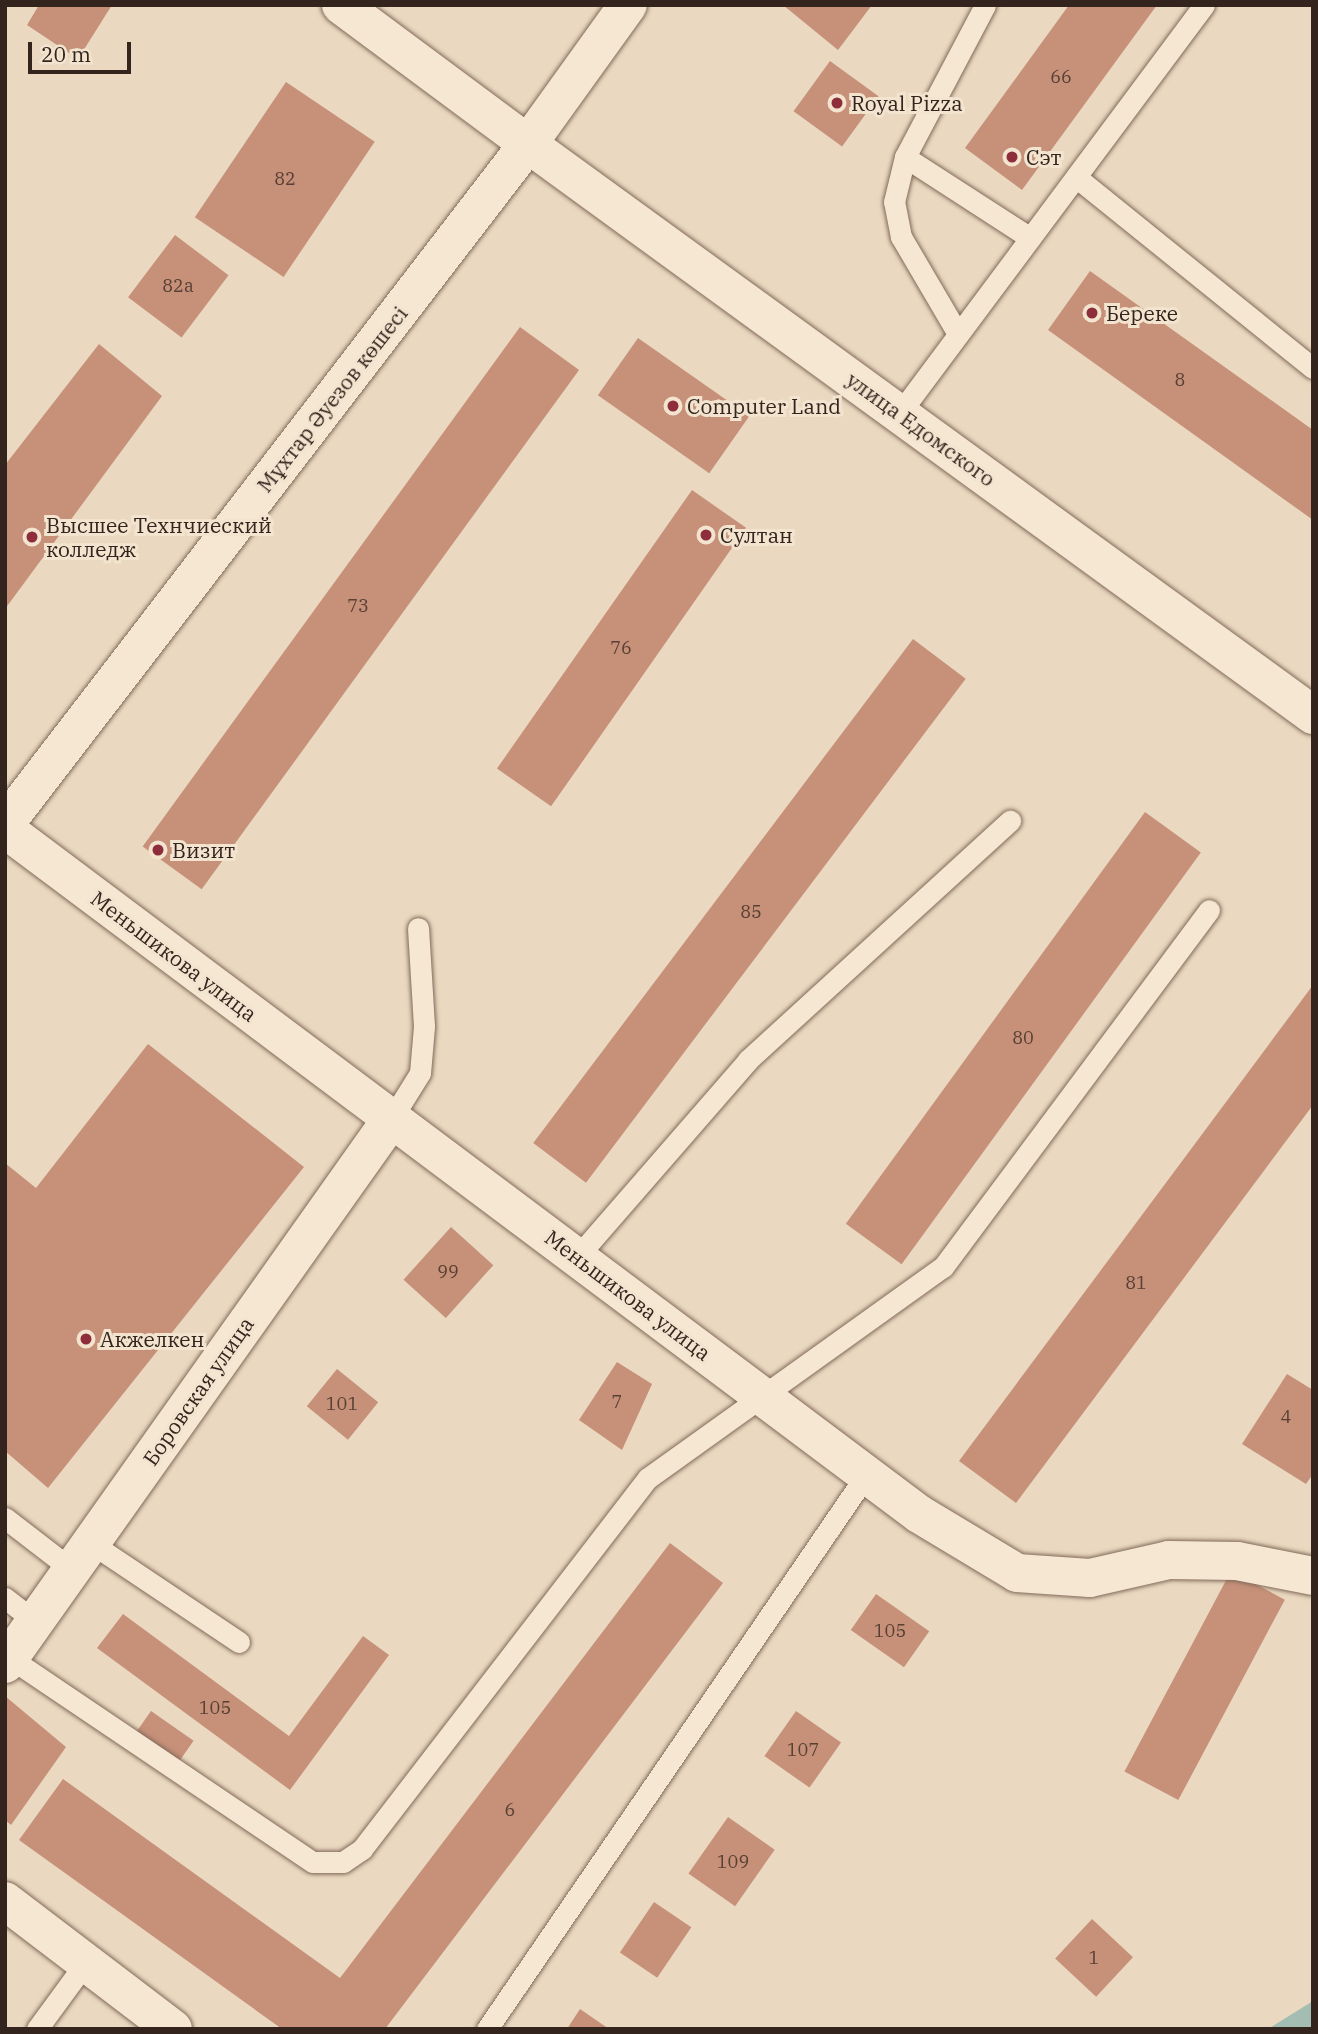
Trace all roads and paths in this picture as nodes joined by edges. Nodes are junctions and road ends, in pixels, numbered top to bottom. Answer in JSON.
{"nodes":[{"id":1,"x":341,"y":5,"type":"edge"},
{"id":2,"x":628,"y":5,"type":"edge"},
{"id":3,"x":985,"y":5,"type":"edge"},
{"id":4,"x":1204,"y":5,"type":"edge"},
{"id":5,"x":528,"y":144,"type":"junction"},
{"id":6,"x":905,"y":156,"type":"junction"},
{"id":7,"x":1076,"y":177,"type":"junction"},
{"id":8,"x":1030,"y":238,"type":"junction"},
{"id":9,"x":958,"y":334,"type":"junction"},
{"id":10,"x":1313,"y":368,"type":"edge"},
{"id":11,"x":899,"y":414,"type":"junction"},
{"id":12,"x":1313,"y":715,"type":"edge"},
{"id":13,"x":1010,"y":821,"type":"dead end"},
{"id":14,"x":5,"y":824,"type":"edge"},
{"id":15,"x":5,"y":829,"type":"edge"},
{"id":16,"x":1209,"y":910,"type":"dead end"},
{"id":17,"x":418,"y":928,"type":"dead end"},
{"id":18,"x":391,"y":1118,"type":"junction"},
{"id":19,"x":577,"y":1257,"type":"junction"},
{"id":20,"x":764,"y":1398,"type":"junction"},
{"id":21,"x":866,"y":1475,"type":"junction"},
{"id":22,"x":5,"y":1518,"type":"edge"},
{"id":23,"x":81,"y":1556,"type":"junction"},
{"id":24,"x":1313,"y":1576,"type":"edge"},
{"id":25,"x":20,"y":1609,"type":"edge"},
{"id":26,"x":239,"y":1642,"type":"dead end"},
{"id":27,"x":8,"y":1661,"type":"edge"},
{"id":28,"x":5,"y":1901,"type":"edge"},
{"id":29,"x":86,"y":1962,"type":"junction"},
{"id":30,"x":37,"y":2029,"type":"edge"},
{"id":31,"x":173,"y":2029,"type":"edge"},
{"id":32,"x":487,"y":2029,"type":"edge"}],
"edges":[{"from":1,"to":5,"type":"street","name":"улица Едомского"},
{"from":2,"to":5,"type":"street","name":"Мұхтар Әуезов көшесі"},
{"from":3,"to":6,"type":"lane"},
{"from":4,"to":7,"type":"lane"},
{"from":5,"to":11,"type":"street","name":"улица Едомского"},
{"from":5,"to":14,"type":"street","name":"Мұхтар Әуезов көшесі"},
{"from":6,"to":8,"type":"lane"},
{"from":6,"to":9,"type":"lane"},
{"from":7,"to":8,"type":"lane"},
{"from":7,"to":10,"type":"lane"},
{"from":8,"to":9,"type":"lane"},
{"from":9,"to":11,"type":"lane"},
{"from":11,"to":12,"type":"street","name":"улица Едомского"},
{"from":13,"to":19,"type":"lane"},
{"from":15,"to":18,"type":"street","name":"Меньшикова улица"},
{"from":16,"to":20,"type":"lane"},
{"from":17,"to":18,"type":"lane"},
{"from":18,"to":19,"type":"street","name":"Меньшикова улица"},
{"from":18,"to":23,"type":"street","name":"Боровская улица"},
{"from":19,"to":20,"type":"street","name":"Меньшикова улица"},
{"from":20,"to":21,"type":"street","name":"Меньшикова улица"},
{"from":20,"to":27,"type":"lane"},
{"from":21,"to":24,"type":"street","name":"Меньшикова улица"},
{"from":21,"to":32,"type":"lane"},
{"from":22,"to":23,"type":"lane"},
{"from":23,"to":25,"type":"street","name":"Боровская улица"},
{"from":23,"to":26,"type":"lane"},
{"from":25,"to":27,"type":"street","name":"Боровская улица"},
{"from":28,"to":29,"type":"street"},
{"from":29,"to":30,"type":"lane"},
{"from":29,"to":31,"type":"street"}]}
